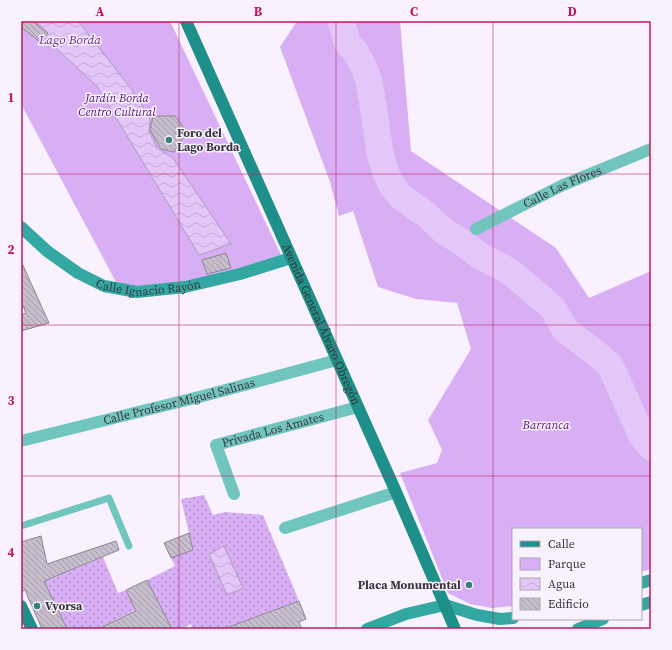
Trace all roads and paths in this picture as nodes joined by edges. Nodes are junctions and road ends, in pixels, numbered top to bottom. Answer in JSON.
{"nodes":[{"id":1,"x":186,"y":21,"type":"edge"},
{"id":2,"x":651,"y":149,"type":"edge"},
{"id":3,"x":21,"y":227,"type":"edge"},
{"id":4,"x":476,"y":229,"type":"dead end"},
{"id":5,"x":291,"y":258,"type":"junction"},
{"id":6,"x":337,"y":360,"type":"junction"},
{"id":7,"x":358,"y":407,"type":"junction"},
{"id":8,"x":21,"y":441,"type":"edge"},
{"id":9,"x":396,"y":492,"type":"junction"},
{"id":10,"x":234,"y":494,"type":"dead end"},
{"id":11,"x":21,"y":526,"type":"edge"},
{"id":12,"x":285,"y":528,"type":"dead end"},
{"id":13,"x":128,"y":546,"type":"dead end"},
{"id":14,"x":445,"y":604,"type":"junction"},
{"id":15,"x":21,"y":606,"type":"edge"},
{"id":16,"x":512,"y":618,"type":"edge"},
{"id":17,"x":600,"y":620,"type":"edge"},
{"id":18,"x":32,"y":629,"type":"edge"},
{"id":19,"x":367,"y":629,"type":"edge"},
{"id":20,"x":455,"y":629,"type":"edge"},
{"id":21,"x":578,"y":629,"type":"edge"}],
"edges":[{"from":1,"to":5,"type":"main road","name":"Avenida General Álvaro Obregón"},
{"from":2,"to":4,"type":"street","name":"Calle Las Flores"},
{"from":3,"to":5,"type":"street","name":"Calle Ignacio Rayón"},
{"from":5,"to":6,"type":"main road","name":"Avenida General Álvaro Obregón"},
{"from":6,"to":7,"type":"main road","name":"Avenida General Álvaro Obregón"},
{"from":6,"to":8,"type":"street","name":"Calle Profesor Miguel Salinas"},
{"from":7,"to":9,"type":"main road","name":"Avenida General Álvaro Obregón"},
{"from":7,"to":10,"type":"street","name":"Privada Los Amates"},
{"from":9,"to":12,"type":"street"},
{"from":9,"to":14,"type":"main road","name":"Avenida General Álvaro Obregón"},
{"from":11,"to":13,"type":"lane"},
{"from":14,"to":16,"type":"street"},
{"from":14,"to":19,"type":"street"},
{"from":14,"to":20,"type":"main road","name":"Avenida General Álvaro Obregón"},
{"from":15,"to":18,"type":"main road"},
{"from":17,"to":21,"type":"street"}]}
